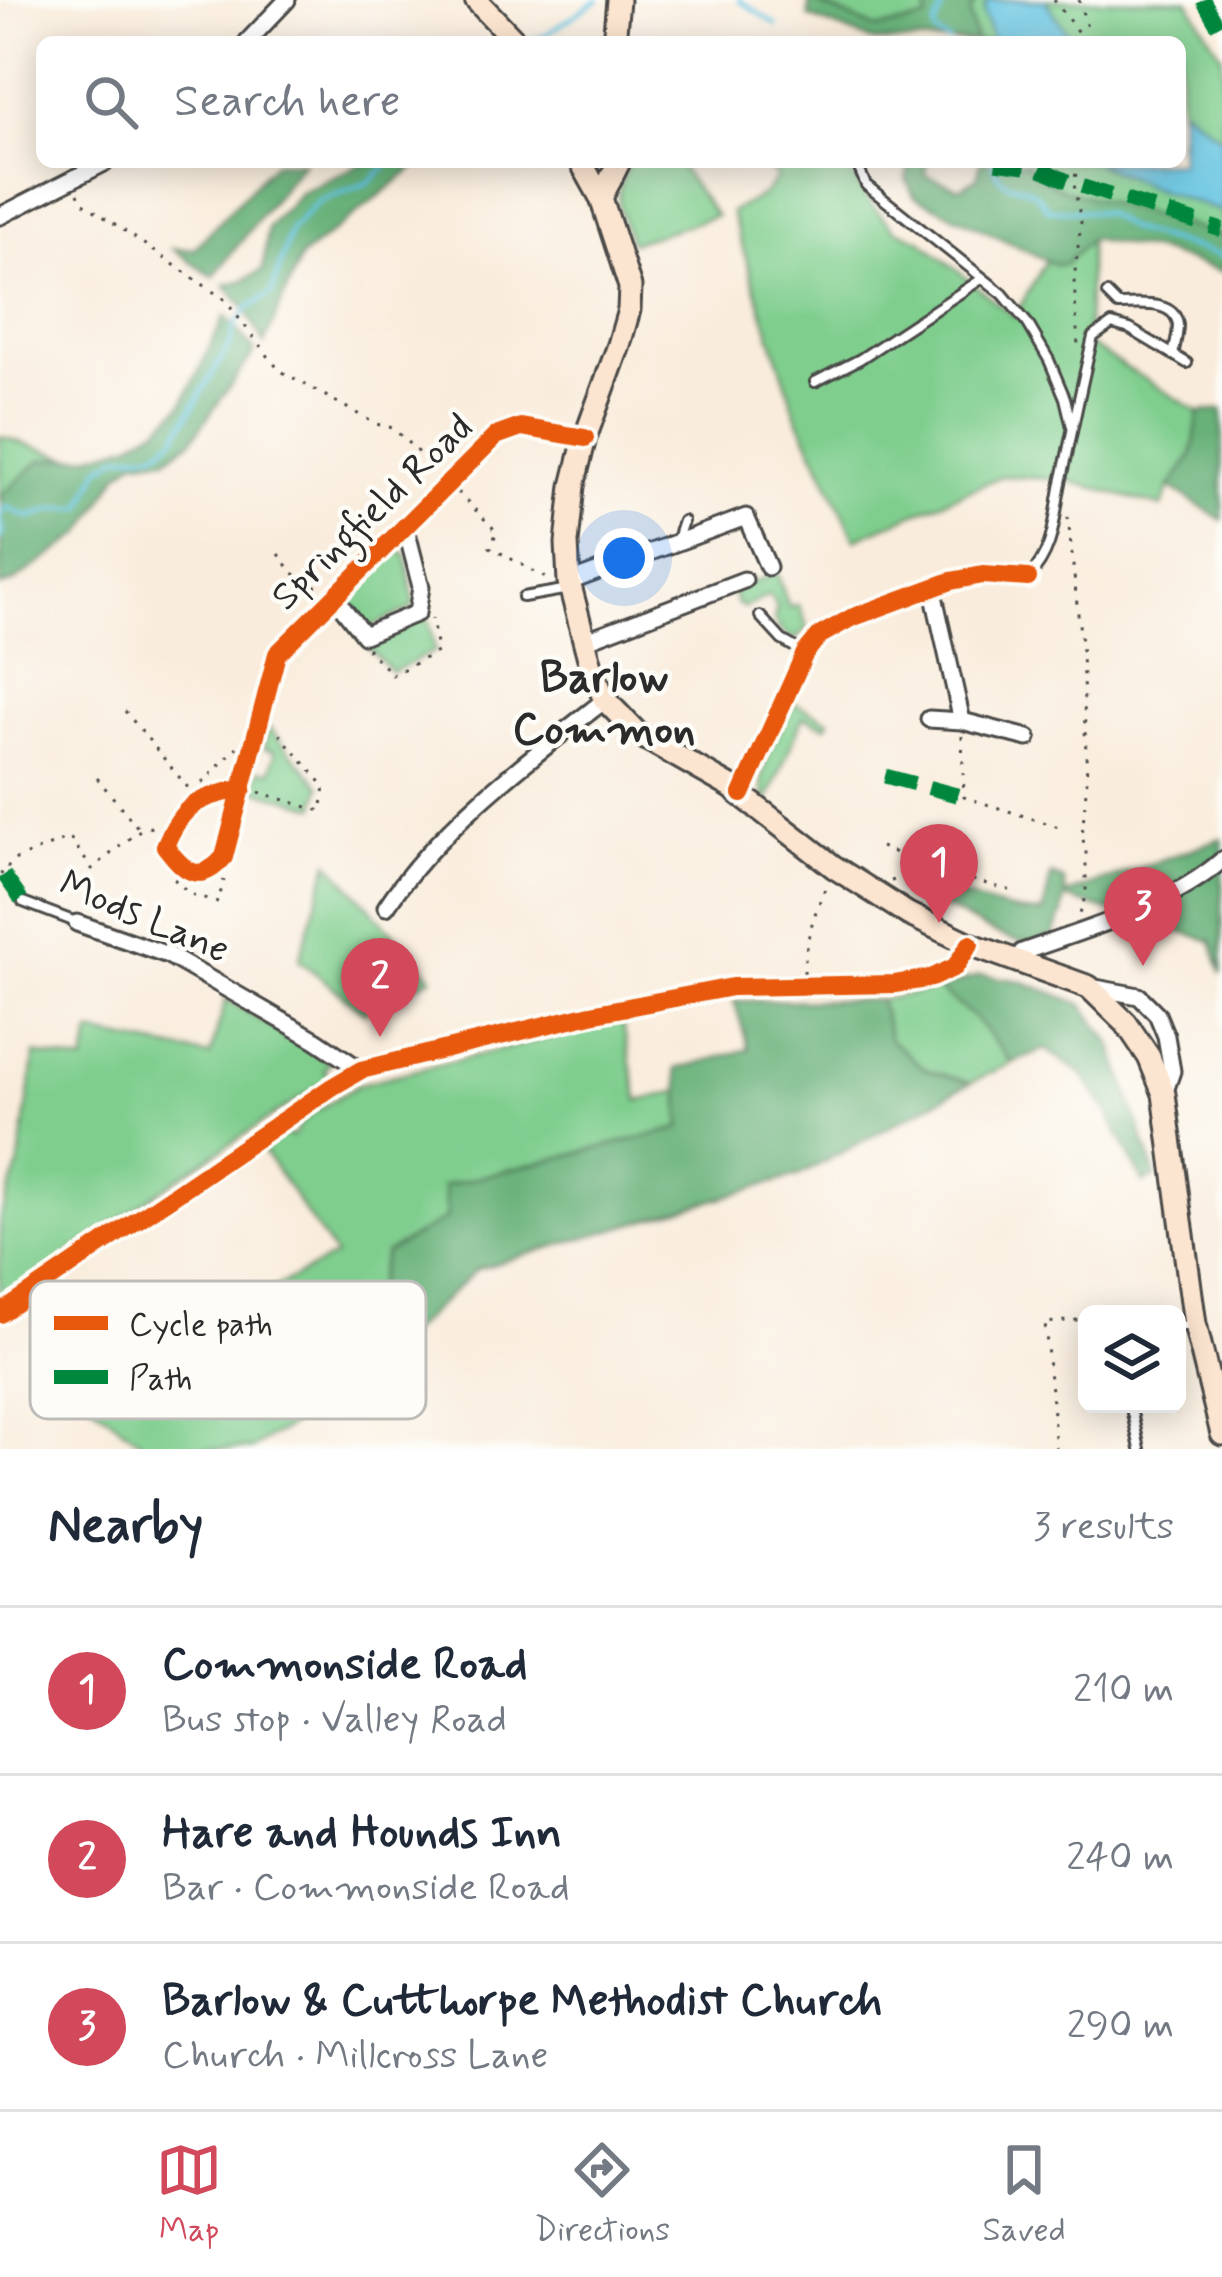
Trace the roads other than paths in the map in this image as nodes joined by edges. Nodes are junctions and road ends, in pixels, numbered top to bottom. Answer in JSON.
{"nodes":[{"id":1,"x":287,"y":0,"type":"edge"},
{"id":2,"x":476,"y":0,"type":"edge"},
{"id":3,"x":618,"y":2,"type":"edge"},
{"id":4,"x":254,"y":36,"type":"edge"},
{"id":5,"x":510,"y":36,"type":"edge"},
{"id":6,"x":615,"y":36,"type":"edge"},
{"id":7,"x":95,"y":168,"type":"edge"},
{"id":8,"x":584,"y":168,"type":"edge"},
{"id":9,"x":616,"y":168,"type":"edge"},
{"id":10,"x":859,"y":168,"type":"edge"},
{"id":11,"x":601,"y":198,"type":"junction"},
{"id":12,"x":0,"y":216,"type":"edge"},
{"id":13,"x":983,"y":278,"type":"junction"},
{"id":14,"x":1107,"y":294,"type":"dead end"},
{"id":15,"x":1173,"y":355,"type":"junction"},
{"id":16,"x":1187,"y":363,"type":"dead end"},
{"id":17,"x":815,"y":382,"type":"dead end"},
{"id":18,"x":1073,"y":432,"type":"junction"},
{"id":19,"x":585,"y":438,"type":"junction"},
{"id":20,"x":683,"y":521,"type":"dead end"},
{"id":21,"x":405,"y":525,"type":"junction"},
{"id":22,"x":675,"y":543,"type":"junction"},
{"id":23,"x":768,"y":567,"type":"dead end"},
{"id":24,"x":1028,"y":578,"type":"joint"},
{"id":25,"x":744,"y":580,"type":"dead end"},
{"id":26,"x":570,"y":585,"type":"junction"},
{"id":27,"x":932,"y":587,"type":"junction"},
{"id":28,"x":334,"y":597,"type":"junction"},
{"id":29,"x":523,"y":597,"type":"dead end"},
{"id":30,"x":760,"y":616,"type":"dead end"},
{"id":31,"x":584,"y":640,"type":"junction"},
{"id":32,"x":806,"y":653,"type":"junction"},
{"id":33,"x":605,"y":700,"type":"junction"},
{"id":34,"x":928,"y":719,"type":"dead end"},
{"id":35,"x":962,"y":721,"type":"junction"},
{"id":36,"x":1028,"y":738,"type":"dead end"},
{"id":37,"x":243,"y":788,"type":"junction"},
{"id":38,"x":742,"y":794,"type":"junction"},
{"id":39,"x":1222,"y":860,"type":"edge"},
{"id":40,"x":23,"y":902,"type":"dead end"},
{"id":41,"x":386,"y":907,"type":"dead end"},
{"id":42,"x":77,"y":923,"type":"joint"},
{"id":43,"x":970,"y":944,"type":"junction"},
{"id":44,"x":1018,"y":962,"type":"junction"},
{"id":45,"x":1089,"y":987,"type":"junction"},
{"id":46,"x":361,"y":1070,"type":"junction"},
{"id":47,"x":1164,"y":1094,"type":"junction"},
{"id":48,"x":49,"y":1281,"type":"edge"},
{"id":49,"x":30,"y":1294,"type":"edge"},
{"id":50,"x":1184,"y":1305,"type":"edge"},
{"id":51,"x":0,"y":1314,"type":"edge"},
{"id":52,"x":1186,"y":1325,"type":"edge"},
{"id":53,"x":1132,"y":1413,"type":"edge"},
{"id":54,"x":1222,"y":1434,"type":"edge"},
{"id":55,"x":1140,"y":1449,"type":"edge"}],
"edges":[{"from":1,"to":4,"type":"street"},
{"from":2,"to":5,"type":"main road"},
{"from":3,"to":6,"type":"main road"},
{"from":7,"to":12,"type":"street"},
{"from":8,"to":11,"type":"main road"},
{"from":9,"to":11,"type":"main road"},
{"from":10,"to":13,"type":"lane"},
{"from":11,"to":19,"type":"main road"},
{"from":13,"to":17,"type":"lane"},
{"from":13,"to":18,"type":"lane"},
{"from":14,"to":15,"type":"lane"},
{"from":15,"to":16,"type":"lane"},
{"from":15,"to":18,"type":"lane"},
{"from":18,"to":24,"type":"lane"},
{"from":19,"to":21,"type":"street","name":"Springfield Road"},
{"from":19,"to":26,"type":"main road"},
{"from":20,"to":22,"type":"lane"},
{"from":21,"to":28,"type":"street","name":"Springfield Road"},
{"from":21,"to":28,"type":"street","name":"Springfield Road"},
{"from":22,"to":23,"type":"street"},
{"from":22,"to":26,"type":"street"},
{"from":24,"to":27,"type":"street"},
{"from":25,"to":31,"type":"street"},
{"from":26,"to":29,"type":"lane"},
{"from":26,"to":31,"type":"main road"},
{"from":27,"to":32,"type":"street"},
{"from":27,"to":35,"type":"street"},
{"from":28,"to":37,"type":"street","name":"Springfield Road"},
{"from":30,"to":32,"type":"lane"},
{"from":31,"to":33,"type":"main road"},
{"from":32,"to":38,"type":"street"},
{"from":33,"to":38,"type":"main road"},
{"from":33,"to":41,"type":"street"},
{"from":34,"to":35,"type":"street"},
{"from":35,"to":36,"type":"street"},
{"from":37,"to":37,"type":"street","name":"Springfield Road"},
{"from":38,"to":43,"type":"main road"},
{"from":39,"to":44,"type":"street"},
{"from":40,"to":42,"type":"lane","name":"Mods Lane"},
{"from":42,"to":46,"type":"street","name":"Mods Lane"},
{"from":43,"to":44,"type":"main road"},
{"from":43,"to":46,"type":"street"},
{"from":44,"to":45,"type":"main road"},
{"from":45,"to":47,"type":"main road"},
{"from":45,"to":47,"type":"street"},
{"from":46,"to":48,"type":"street"},
{"from":47,"to":50,"type":"main road"},
{"from":49,"to":51,"type":"street"},
{"from":52,"to":54,"type":"main road"},
{"from":53,"to":55,"type":"lane"}]}
